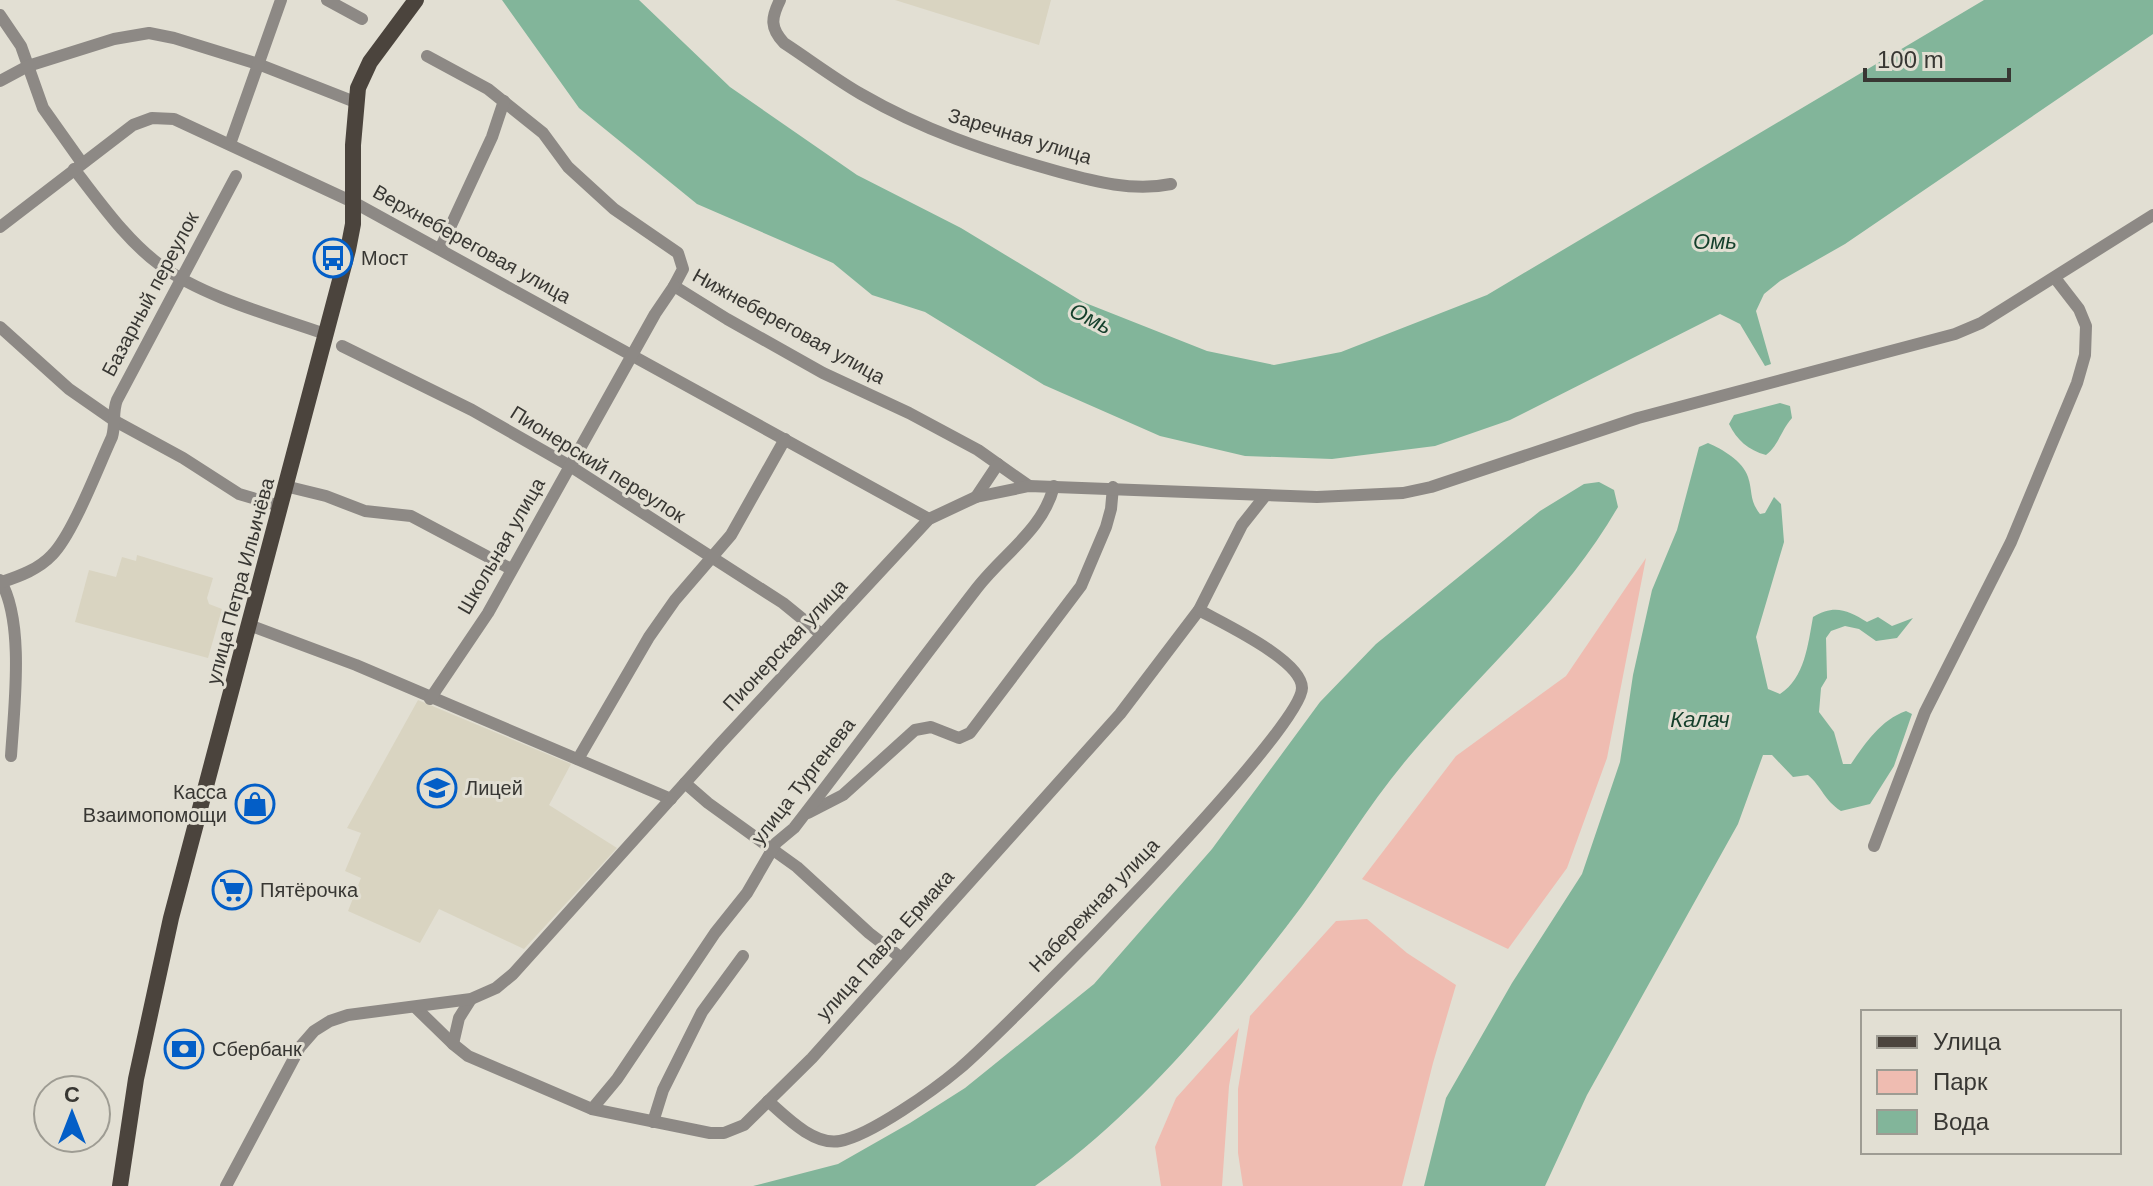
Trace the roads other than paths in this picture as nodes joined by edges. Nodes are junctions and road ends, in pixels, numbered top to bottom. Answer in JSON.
{"nodes":[{"id":1,"x":281,"y":0,"type":"edge"},
{"id":2,"x":327,"y":0,"type":"edge"},
{"id":3,"x":416,"y":0,"type":"edge"},
{"id":4,"x":780,"y":0,"type":"edge"},
{"id":5,"x":0,"y":15,"type":"edge"},
{"id":6,"x":362,"y":19,"type":"dead end"},
{"id":7,"x":427,"y":56,"type":"dead end"},
{"id":8,"x":258,"y":64,"type":"junction"},
{"id":9,"x":28,"y":66,"type":"junction"},
{"id":10,"x":0,"y":81,"type":"edge"},
{"id":11,"x":504,"y":101,"type":"junction"},
{"id":12,"x":355,"y":102,"type":"junction"},
{"id":13,"x":230,"y":144,"type":"junction"},
{"id":14,"x":78,"y":166,"type":"junction"},
{"id":15,"x":236,"y":176,"type":"dead end"},
{"id":16,"x":1171,"y":184,"type":"dead end"},
{"id":17,"x":355,"y":203,"type":"junction"},
{"id":18,"x":2153,"y":215,"type":"edge"},
{"id":19,"x":0,"y":227,"type":"edge"},
{"id":20,"x":440,"y":249,"type":"junction"},
{"id":21,"x":180,"y":278,"type":"junction"},
{"id":22,"x":2055,"y":278,"type":"junction"},
{"id":23,"x":674,"y":286,"type":"junction"},
{"id":24,"x":0,"y":327,"type":"edge"},
{"id":25,"x":325,"y":334,"type":"junction"},
{"id":26,"x":342,"y":346,"type":"dead end"},
{"id":27,"x":634,"y":356,"type":"junction"},
{"id":28,"x":115,"y":421,"type":"junction"},
{"id":29,"x":785,"y":439,"type":"junction"},
{"id":30,"x":998,"y":464,"type":"junction"},
{"id":31,"x":570,"y":466,"type":"junction"},
{"id":32,"x":285,"y":486,"type":"junction"},
{"id":33,"x":1029,"y":486,"type":"junction"},
{"id":34,"x":1054,"y":486,"type":"junction"},
{"id":35,"x":1113,"y":487,"type":"junction"},
{"id":36,"x":1235,"y":494,"type":"junction"},
{"id":37,"x":1265,"y":496,"type":"junction"},
{"id":38,"x":976,"y":497,"type":"junction"},
{"id":39,"x":280,"y":506,"type":"junction"},
{"id":40,"x":929,"y":519,"type":"junction"},
{"id":41,"x":1242,"y":525,"type":"junction"},
{"id":42,"x":712,"y":558,"type":"junction"},
{"id":43,"x":511,"y":569,"type":"junction"},
{"id":44,"x":1,"y":581,"type":"edge"},
{"id":45,"x":1199,"y":610,"type":"junction"},
{"id":46,"x":249,"y":625,"type":"junction"},
{"id":47,"x":821,"y":634,"type":"junction"},
{"id":48,"x":430,"y":699,"type":"junction"},
{"id":49,"x":11,"y":756,"type":"dead end"},
{"id":50,"x":578,"y":759,"type":"junction"},
{"id":51,"x":685,"y":783,"type":"junction"},
{"id":52,"x":671,"y":799,"type":"junction"},
{"id":53,"x":805,"y":814,"type":"junction"},
{"id":54,"x":1874,"y":846,"type":"dead end"},
{"id":55,"x":772,"y":851,"type":"junction"},
{"id":56,"x":743,"y":956,"type":"dead end"},
{"id":57,"x":900,"y":957,"type":"junction"},
{"id":58,"x":471,"y":999,"type":"junction"},
{"id":59,"x":415,"y":1007,"type":"junction"},
{"id":60,"x":453,"y":1044,"type":"junction"},
{"id":61,"x":768,"y":1101,"type":"junction"},
{"id":62,"x":592,"y":1109,"type":"junction"},
{"id":63,"x":653,"y":1122,"type":"junction"},
{"id":64,"x":120,"y":1186,"type":"edge"},
{"id":65,"x":226,"y":1186,"type":"edge"}],
"edges":[{"from":1,"to":8,"type":"street"},
{"from":2,"to":6,"type":"street"},
{"from":3,"to":12,"type":"main road","name":"улица Петра Ильичёва"},
{"from":4,"to":16,"type":"street","name":"Заречная улица"},
{"from":5,"to":9,"type":"street"},
{"from":7,"to":11,"type":"street","name":"Нижнебереговая улица"},
{"from":8,"to":9,"type":"street"},
{"from":8,"to":12,"type":"street"},
{"from":8,"to":13,"type":"street"},
{"from":9,"to":10,"type":"street"},
{"from":9,"to":14,"type":"street"},
{"from":11,"to":20,"type":"street"},
{"from":11,"to":23,"type":"street","name":"Нижнебереговая улица"},
{"from":12,"to":17,"type":"main road","name":"улица Петра Ильичёва"},
{"from":13,"to":14,"type":"street","name":"Верхнебереговая улица"},
{"from":13,"to":17,"type":"street","name":"Верхнебереговая улица"},
{"from":14,"to":19,"type":"street","name":"Верхнебереговая улица"},
{"from":14,"to":21,"type":"street"},
{"from":15,"to":21,"type":"street","name":"Базарный переулок"},
{"from":17,"to":20,"type":"street","name":"Верхнебереговая улица"},
{"from":17,"to":25,"type":"main road","name":"улица Петра Ильичёва"},
{"from":18,"to":22,"type":"street","name":"Пионерская улица"},
{"from":20,"to":27,"type":"street","name":"Верхнебереговая улица"},
{"from":21,"to":25,"type":"street"},
{"from":21,"to":28,"type":"street","name":"Базарный переулок"},
{"from":22,"to":37,"type":"street","name":"Пионерская улица"},
{"from":22,"to":54,"type":"street"},
{"from":23,"to":27,"type":"street","name":"Школьная улица"},
{"from":23,"to":30,"type":"street","name":"Нижнебереговая улица"},
{"from":24,"to":28,"type":"street"},
{"from":25,"to":32,"type":"main road","name":"улица Петра Ильичёва"},
{"from":26,"to":31,"type":"street","name":"Пионерский переулок"},
{"from":27,"to":29,"type":"street","name":"Верхнебереговая улица"},
{"from":27,"to":31,"type":"street","name":"Школьная улица"},
{"from":28,"to":39,"type":"street"},
{"from":28,"to":44,"type":"street","name":"Базарный переулок"},
{"from":29,"to":40,"type":"street","name":"Верхнебереговая улица"},
{"from":29,"to":42,"type":"street"},
{"from":30,"to":33,"type":"street","name":"Нижнебереговая улица"},
{"from":30,"to":38,"type":"street"},
{"from":31,"to":42,"type":"street","name":"Пионерский переулок"},
{"from":31,"to":43,"type":"street","name":"Школьная улица"},
{"from":32,"to":39,"type":"main road","name":"улица Петра Ильичёва"},
{"from":32,"to":43,"type":"street"},
{"from":33,"to":34,"type":"street","name":"Пионерская улица"},
{"from":33,"to":38,"type":"street","name":"Пионерская улица"},
{"from":34,"to":35,"type":"street","name":"Пионерская улица"},
{"from":34,"to":53,"type":"street","name":"улица Тургенева"},
{"from":35,"to":36,"type":"street","name":"Пионерская улица"},
{"from":35,"to":53,"type":"street"},
{"from":36,"to":37,"type":"street","name":"Пионерская улица"},
{"from":36,"to":41,"type":"street"},
{"from":37,"to":41,"type":"street","name":"улица Павла Ермака"},
{"from":38,"to":40,"type":"street","name":"Пионерская улица"},
{"from":39,"to":46,"type":"main road","name":"улица Петра Ильичёва"},
{"from":40,"to":47,"type":"street","name":"Пионерская улица"},
{"from":41,"to":45,"type":"street","name":"улица Павла Ермака"},
{"from":42,"to":47,"type":"street","name":"Пионерский переулок"},
{"from":42,"to":50,"type":"street"},
{"from":43,"to":48,"type":"street","name":"Школьная улица"},
{"from":44,"to":49,"type":"street"},
{"from":45,"to":57,"type":"street","name":"улица Павла Ермака"},
{"from":45,"to":61,"type":"street","name":"Набережная улица"},
{"from":46,"to":48,"type":"street"},
{"from":46,"to":64,"type":"main road","name":"улица Петра Ильичёва"},
{"from":47,"to":51,"type":"street","name":"Пионерская улица"},
{"from":48,"to":50,"type":"street"},
{"from":50,"to":52,"type":"street"},
{"from":51,"to":52,"type":"street","name":"Пионерская улица"},
{"from":51,"to":55,"type":"street"},
{"from":52,"to":58,"type":"street","name":"Пионерская улица"},
{"from":53,"to":55,"type":"street","name":"улица Тургенева"},
{"from":55,"to":57,"type":"street"},
{"from":55,"to":62,"type":"street","name":"улица Тургенева"},
{"from":56,"to":63,"type":"street"},
{"from":57,"to":61,"type":"street","name":"улица Павла Ермака"},
{"from":58,"to":59,"type":"street","name":"Пионерская улица"},
{"from":58,"to":60,"type":"street"},
{"from":59,"to":60,"type":"street","name":"улица Павла Ермака"},
{"from":59,"to":65,"type":"street","name":"Пионерская улица"},
{"from":60,"to":62,"type":"street","name":"улица Павла Ермака"},
{"from":61,"to":63,"type":"street","name":"улица Павла Ермака"},
{"from":62,"to":63,"type":"street","name":"улица Павла Ермака"}]}
